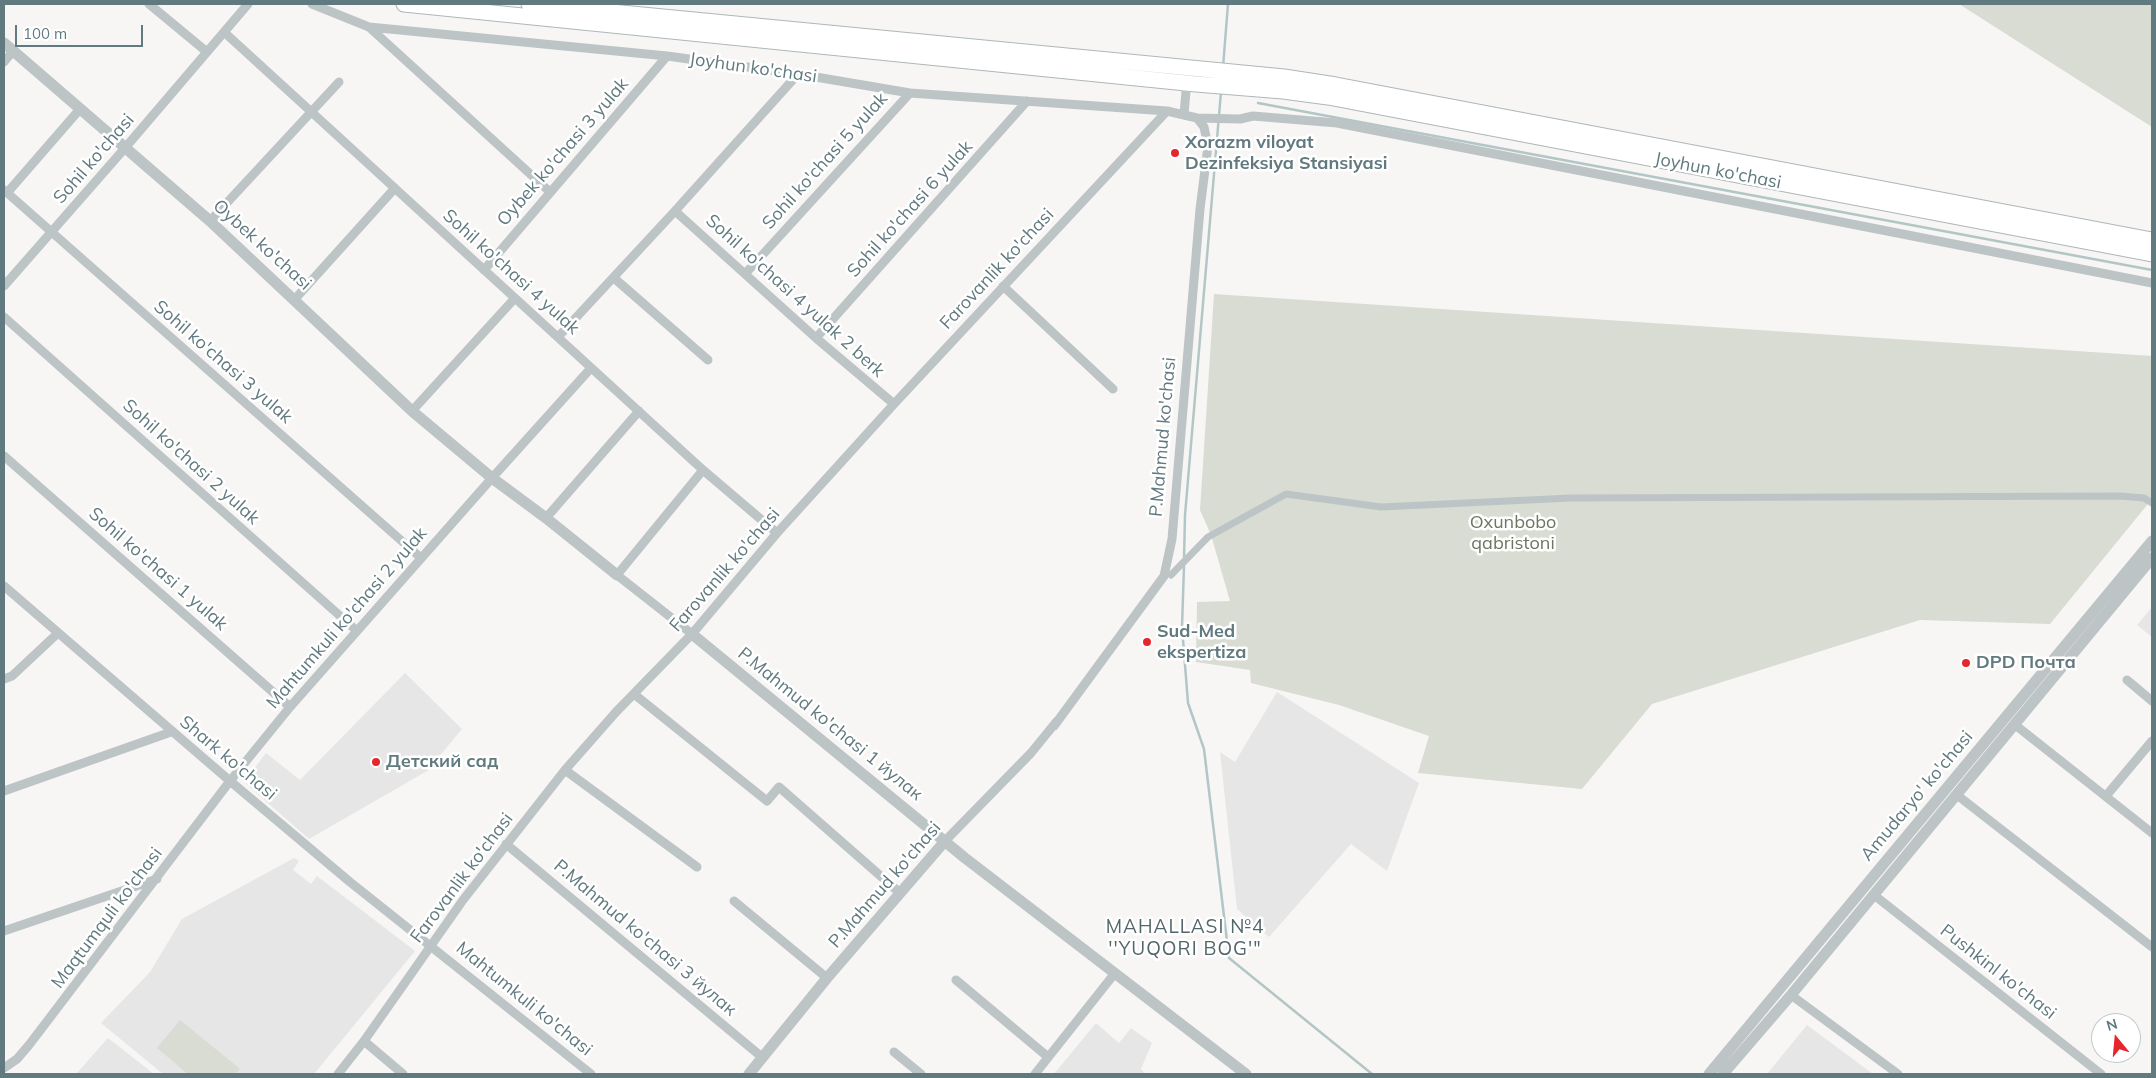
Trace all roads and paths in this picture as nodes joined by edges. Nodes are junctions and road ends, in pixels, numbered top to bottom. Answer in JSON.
{"nodes":[{"id":1,"x":149,"y":4,"type":"edge"},
{"id":2,"x":248,"y":4,"type":"edge"},
{"id":3,"x":312,"y":4,"type":"edge"},
{"id":4,"x":404,"y":4,"type":"edge"},
{"id":5,"x":529,"y":4,"type":"edge"},
{"id":6,"x":369,"y":27,"type":"junction"},
{"id":7,"x":224,"y":32,"type":"junction"},
{"id":8,"x":4,"y":43,"type":"edge"},
{"id":9,"x":13,"y":51,"type":"junction"},
{"id":10,"x":207,"y":52,"type":"junction"},
{"id":11,"x":667,"y":56,"type":"junction"},
{"id":12,"x":4,"y":62,"type":"edge"},
{"id":13,"x":798,"y":74,"type":"junction"},
{"id":14,"x":1192,"y":76,"type":"junction"},
{"id":15,"x":338,"y":82,"type":"dead end"},
{"id":16,"x":1284,"y":84,"type":"junction"},
{"id":17,"x":910,"y":92,"type":"junction"},
{"id":18,"x":1027,"y":101,"type":"junction"},
{"id":19,"x":80,"y":109,"type":"junction"},
{"id":20,"x":312,"y":111,"type":"junction"},
{"id":21,"x":1167,"y":111,"type":"junction"},
{"id":22,"x":1184,"y":114,"type":"junction"},
{"id":23,"x":1197,"y":118,"type":"junction"},
{"id":24,"x":125,"y":148,"type":"junction"},
{"id":25,"x":395,"y":188,"type":"junction"},
{"id":26,"x":5,"y":192,"type":"edge"},
{"id":27,"x":550,"y":192,"type":"junction"},
{"id":28,"x":675,"y":211,"type":"junction"},
{"id":29,"x":210,"y":221,"type":"junction"},
{"id":30,"x":51,"y":232,"type":"junction"},
{"id":31,"x":2152,"y":240,"type":"edge"},
{"id":32,"x":2152,"y":254,"type":"edge"},
{"id":33,"x":484,"y":270,"type":"junction"},
{"id":34,"x":745,"y":274,"type":"junction"},
{"id":35,"x":614,"y":278,"type":"junction"},
{"id":36,"x":2152,"y":283,"type":"edge"},
{"id":37,"x":4,"y":286,"type":"edge"},
{"id":38,"x":1003,"y":286,"type":"junction"},
{"id":39,"x":295,"y":298,"type":"junction"},
{"id":40,"x":515,"y":298,"type":"junction"},
{"id":41,"x":4,"y":316,"type":"edge"},
{"id":42,"x":558,"y":337,"type":"junction"},
{"id":43,"x":816,"y":338,"type":"junction"},
{"id":44,"x":708,"y":360,"type":"dead end"},
{"id":45,"x":591,"y":368,"type":"junction"},
{"id":46,"x":1112,"y":389,"type":"dead end"},
{"id":47,"x":894,"y":404,"type":"junction"},
{"id":48,"x":412,"y":410,"type":"junction"},
{"id":49,"x":638,"y":411,"type":"junction"},
{"id":50,"x":4,"y":456,"type":"edge"},
{"id":51,"x":703,"y":470,"type":"junction"},
{"id":52,"x":492,"y":478,"type":"junction"},
{"id":53,"x":2152,"y":503,"type":"edge"},
{"id":54,"x":546,"y":518,"type":"junction"},
{"id":55,"x":777,"y":533,"type":"junction"},
{"id":56,"x":2152,"y":541,"type":"edge"},
{"id":57,"x":421,"y":558,"type":"junction"},
{"id":58,"x":2152,"y":558,"type":"edge"},
{"id":59,"x":617,"y":575,"type":"junction"},
{"id":60,"x":1171,"y":575,"type":"joint"},
{"id":61,"x":4,"y":586,"type":"edge"},
{"id":62,"x":357,"y":631,"type":"junction"},
{"id":63,"x":58,"y":633,"type":"junction"},
{"id":64,"x":692,"y":634,"type":"junction"},
{"id":65,"x":4,"y":679,"type":"edge"},
{"id":66,"x":2126,"y":680,"type":"dead end"},
{"id":67,"x":634,"y":694,"type":"junction"},
{"id":68,"x":2152,"y":701,"type":"edge"},
{"id":69,"x":290,"y":707,"type":"junction"},
{"id":70,"x":2014,"y":724,"type":"junction"},
{"id":71,"x":1054,"y":726,"type":"junction"},
{"id":72,"x":172,"y":732,"type":"junction"},
{"id":73,"x":2152,"y":740,"type":"edge"},
{"id":74,"x":565,"y":770,"type":"junction"},
{"id":75,"x":230,"y":782,"type":"junction"},
{"id":76,"x":4,"y":791,"type":"edge"},
{"id":77,"x":1957,"y":795,"type":"junction"},
{"id":78,"x":2106,"y":796,"type":"junction"},
{"id":79,"x":2152,"y":833,"type":"edge"},
{"id":80,"x":945,"y":841,"type":"junction"},
{"id":81,"x":506,"y":844,"type":"junction"},
{"id":82,"x":697,"y":867,"type":"dead end"},
{"id":83,"x":157,"y":880,"type":"junction"},
{"id":84,"x":1864,"y":887,"type":"junction"},
{"id":85,"x":900,"y":893,"type":"junction"},
{"id":86,"x":1874,"y":895,"type":"junction"},
{"id":87,"x":734,"y":901,"type":"dead end"},
{"id":88,"x":4,"y":931,"type":"edge"},
{"id":89,"x":2152,"y":946,"type":"edge"},
{"id":90,"x":434,"y":948,"type":"junction"},
{"id":91,"x":1115,"y":973,"type":"junction"},
{"id":92,"x":827,"y":978,"type":"junction"},
{"id":93,"x":956,"y":980,"type":"dead end"},
{"id":94,"x":1791,"y":995,"type":"junction"},
{"id":95,"x":364,"y":1041,"type":"junction"},
{"id":96,"x":894,"y":1052,"type":"dead end"},
{"id":97,"x":1048,"y":1057,"type":"junction"},
{"id":98,"x":763,"y":1058,"type":"junction"},
{"id":99,"x":4,"y":1068,"type":"edge"},
{"id":100,"x":338,"y":1074,"type":"edge"},
{"id":101,"x":403,"y":1074,"type":"edge"},
{"id":102,"x":591,"y":1074,"type":"edge"},
{"id":103,"x":749,"y":1074,"type":"edge"},
{"id":104,"x":921,"y":1074,"type":"edge"},
{"id":105,"x":1035,"y":1074,"type":"edge"},
{"id":106,"x":1246,"y":1074,"type":"edge"},
{"id":107,"x":1709,"y":1074,"type":"edge"},
{"id":108,"x":1724,"y":1074,"type":"edge"},
{"id":109,"x":1898,"y":1074,"type":"edge"},
{"id":110,"x":2101,"y":1074,"type":"edge"}],
"edges":[{"from":1,"to":10,"type":"street"},
{"from":2,"to":7,"type":"street","name":"Sohil ko'chasi"},
{"from":3,"to":6,"type":"street","name":"Joyhun ko'chasi"},
{"from":4,"to":14,"type":"main road","name":"Joyhun ko'chasi"},
{"from":5,"to":14,"type":"main road"},
{"from":6,"to":11,"type":"street","name":"Joyhun ko'chasi"},
{"from":6,"to":27,"type":"street"},
{"from":7,"to":10,"type":"street","name":"Sohil ko'chasi"},
{"from":7,"to":20,"type":"street","name":"Sohil ko'chasi 4 yulak"},
{"from":8,"to":9,"type":"street","name":"Oybek ko'chasi"},
{"from":9,"to":12,"type":"street"},
{"from":9,"to":19,"type":"street","name":"Oybek ko'chasi"},
{"from":10,"to":24,"type":"street","name":"Sohil ko'chasi"},
{"from":11,"to":13,"type":"street","name":"Joyhun ko'chasi"},
{"from":11,"to":27,"type":"street","name":"Oybek ko'chasi 3 yulak"},
{"from":13,"to":17,"type":"street","name":"Joyhun ko'chasi"},
{"from":13,"to":28,"type":"street"},
{"from":14,"to":16,"type":"main road"},
{"from":14,"to":22,"type":"street"},
{"from":15,"to":20,"type":"street"},
{"from":16,"to":31,"type":"main road","name":"Joyhun ko'chasi"},
{"from":16,"to":32,"type":"main road","name":"Joyhun ko'chasi"},
{"from":17,"to":18,"type":"street","name":"Joyhun ko'chasi"},
{"from":17,"to":34,"type":"street","name":"Sohil ko'chasi 5 yulak"},
{"from":18,"to":21,"type":"street","name":"Joyhun ko'chasi"},
{"from":18,"to":43,"type":"street","name":"Sohil ko'chasi 6 yulak"},
{"from":19,"to":24,"type":"street","name":"Oybek ko'chasi"},
{"from":19,"to":26,"type":"street"},
{"from":20,"to":25,"type":"street","name":"Sohil ko'chasi 4 yulak"},
{"from":20,"to":29,"type":"street"},
{"from":21,"to":22,"type":"street","name":"Joyhun ko'chasi"},
{"from":21,"to":38,"type":"street","name":"Farovanlik ko'chasi"},
{"from":22,"to":23,"type":"street","name":"Joyhun ko'chasi"},
{"from":23,"to":36,"type":"street","name":"Joyhun ko'chasi"},
{"from":23,"to":71,"type":"street","name":"P.Mahmud ko'chasi"},
{"from":24,"to":29,"type":"street","name":"Oybek ko'chasi"},
{"from":24,"to":30,"type":"street","name":"Sohil ko'chasi"},
{"from":25,"to":33,"type":"street","name":"Sohil ko'chasi 4 yulak"},
{"from":25,"to":39,"type":"street"},
{"from":26,"to":30,"type":"street","name":"Sohil ko'chasi 3 yulak"},
{"from":27,"to":33,"type":"street","name":"Oybek ko'chasi 3 yulak"},
{"from":28,"to":34,"type":"street","name":"Sohil ko'chasi 4 yulak 2 berk"},
{"from":28,"to":35,"type":"street"},
{"from":29,"to":39,"type":"street","name":"Oybek ko'chasi"},
{"from":30,"to":37,"type":"street","name":"Sohil ko'chasi"},
{"from":30,"to":57,"type":"street","name":"Sohil ko'chasi 3 yulak"},
{"from":33,"to":40,"type":"street","name":"Sohil ko'chasi 4 yulak"},
{"from":34,"to":43,"type":"street","name":"Sohil ko'chasi 4 yulak 2 berk"},
{"from":35,"to":42,"type":"street"},
{"from":35,"to":44,"type":"street"},
{"from":38,"to":46,"type":"street"},
{"from":38,"to":47,"type":"street","name":"Farovanlik ko'chasi"},
{"from":39,"to":48,"type":"street","name":"Oybek ko'chasi"},
{"from":40,"to":42,"type":"street","name":"Sohil ko'chasi 4 yulak"},
{"from":40,"to":48,"type":"street"},
{"from":41,"to":62,"type":"street","name":"Sohil ko'chasi 2 yulak"},
{"from":42,"to":45,"type":"street","name":"Sohil ko'chasi 4 yulak"},
{"from":43,"to":47,"type":"street","name":"Sohil ko'chasi 4 yulak 2 berk"},
{"from":45,"to":49,"type":"street","name":"Sohil ko'chasi 4 yulak"},
{"from":45,"to":52,"type":"street"},
{"from":47,"to":55,"type":"street","name":"Farovanlik ko'chasi"},
{"from":48,"to":52,"type":"street","name":"Oybek ko'chasi"},
{"from":49,"to":51,"type":"street","name":"Sohil ko'chasi 4 yulak"},
{"from":49,"to":54,"type":"street"},
{"from":50,"to":69,"type":"street","name":"Sohil ko'chasi 1 yulak"},
{"from":51,"to":55,"type":"street","name":"Sohil ko'chasi 4 yulak"},
{"from":51,"to":59,"type":"street"},
{"from":52,"to":54,"type":"street","name":"Oybek ko'chasi"},
{"from":52,"to":57,"type":"street","name":"Mahtumkuli ko'chasi 2 yulak"},
{"from":53,"to":60,"type":"street"},
{"from":54,"to":59,"type":"street","name":"Oybek ko'chasi"},
{"from":55,"to":64,"type":"street","name":"Farovanlik ko'chasi"},
{"from":56,"to":84,"type":"street","name":"Amudaryo' ko'chasi"},
{"from":57,"to":62,"type":"street","name":"Mahtumkuli ko'chasi 2 yulak"},
{"from":58,"to":70,"type":"street"},
{"from":59,"to":64,"type":"street","name":"Oybek ko'chasi"},
{"from":60,"to":71,"type":"street","name":"P.Mahmud ko'chasi"},
{"from":61,"to":63,"type":"street","name":"Shark ko'chasi"},
{"from":62,"to":69,"type":"street","name":"Mahtumkuli ko'chasi 2 yulak"},
{"from":63,"to":65,"type":"street"},
{"from":63,"to":72,"type":"street","name":"Shark ko'chasi"},
{"from":64,"to":67,"type":"street","name":"Farovanlik ko'chasi"},
{"from":64,"to":80,"type":"street","name":"P.Mahmud ko'chasi 1 йулак"},
{"from":66,"to":68,"type":"street"},
{"from":67,"to":74,"type":"street","name":"Farovanlik ko'chasi"},
{"from":67,"to":85,"type":"street"},
{"from":69,"to":75,"type":"street","name":"Mahtumkuli ko'chasi 2 yulak"},
{"from":70,"to":77,"type":"street"},
{"from":70,"to":78,"type":"street"},
{"from":71,"to":80,"type":"street","name":"P.Mahmud ko'chasi"},
{"from":72,"to":75,"type":"street","name":"Shark ko'chasi"},
{"from":72,"to":76,"type":"street"},
{"from":73,"to":78,"type":"street"},
{"from":74,"to":81,"type":"street","name":"Farovanlik ko'chasi"},
{"from":74,"to":82,"type":"street"},
{"from":75,"to":83,"type":"street","name":"Maqtumquli ko'chasi"},
{"from":75,"to":90,"type":"street","name":"Shark ko'chasi"},
{"from":77,"to":86,"type":"street"},
{"from":77,"to":89,"type":"street"},
{"from":78,"to":79,"type":"street"},
{"from":80,"to":85,"type":"street","name":"P.Mahmud ko'chasi"},
{"from":80,"to":91,"type":"street","name":"P.Mahmud ko'chasi 1 йулак"},
{"from":81,"to":90,"type":"street","name":"Farovanlik ko'chasi"},
{"from":81,"to":98,"type":"street","name":"P.Mahmud ko'chasi 3 йулак"},
{"from":83,"to":88,"type":"street"},
{"from":83,"to":99,"type":"street","name":"Maqtumquli ko'chasi"},
{"from":84,"to":86,"type":"street"},
{"from":84,"to":107,"type":"street","name":"Amudaryo' ko'chasi"},
{"from":85,"to":92,"type":"street","name":"P.Mahmud ko'chasi"},
{"from":86,"to":94,"type":"street"},
{"from":86,"to":110,"type":"street","name":"Pushkinl ko'chasi"},
{"from":87,"to":92,"type":"street"},
{"from":90,"to":95,"type":"street","name":"Farovanlik ko'chasi"},
{"from":90,"to":102,"type":"street","name":"Mahtumkuli ko'chasi"},
{"from":91,"to":97,"type":"street"},
{"from":91,"to":106,"type":"street","name":"P.Mahmud ko'chasi 1 йулак"},
{"from":92,"to":98,"type":"street","name":"P.Mahmud ko'chasi"},
{"from":93,"to":97,"type":"street"},
{"from":94,"to":108,"type":"street"},
{"from":94,"to":109,"type":"street"},
{"from":95,"to":100,"type":"street","name":"Farovanlik ko'chasi"},
{"from":95,"to":101,"type":"street"},
{"from":96,"to":104,"type":"street"},
{"from":97,"to":105,"type":"street"},
{"from":98,"to":103,"type":"street","name":"P.Mahmud ko'chasi"}]}
